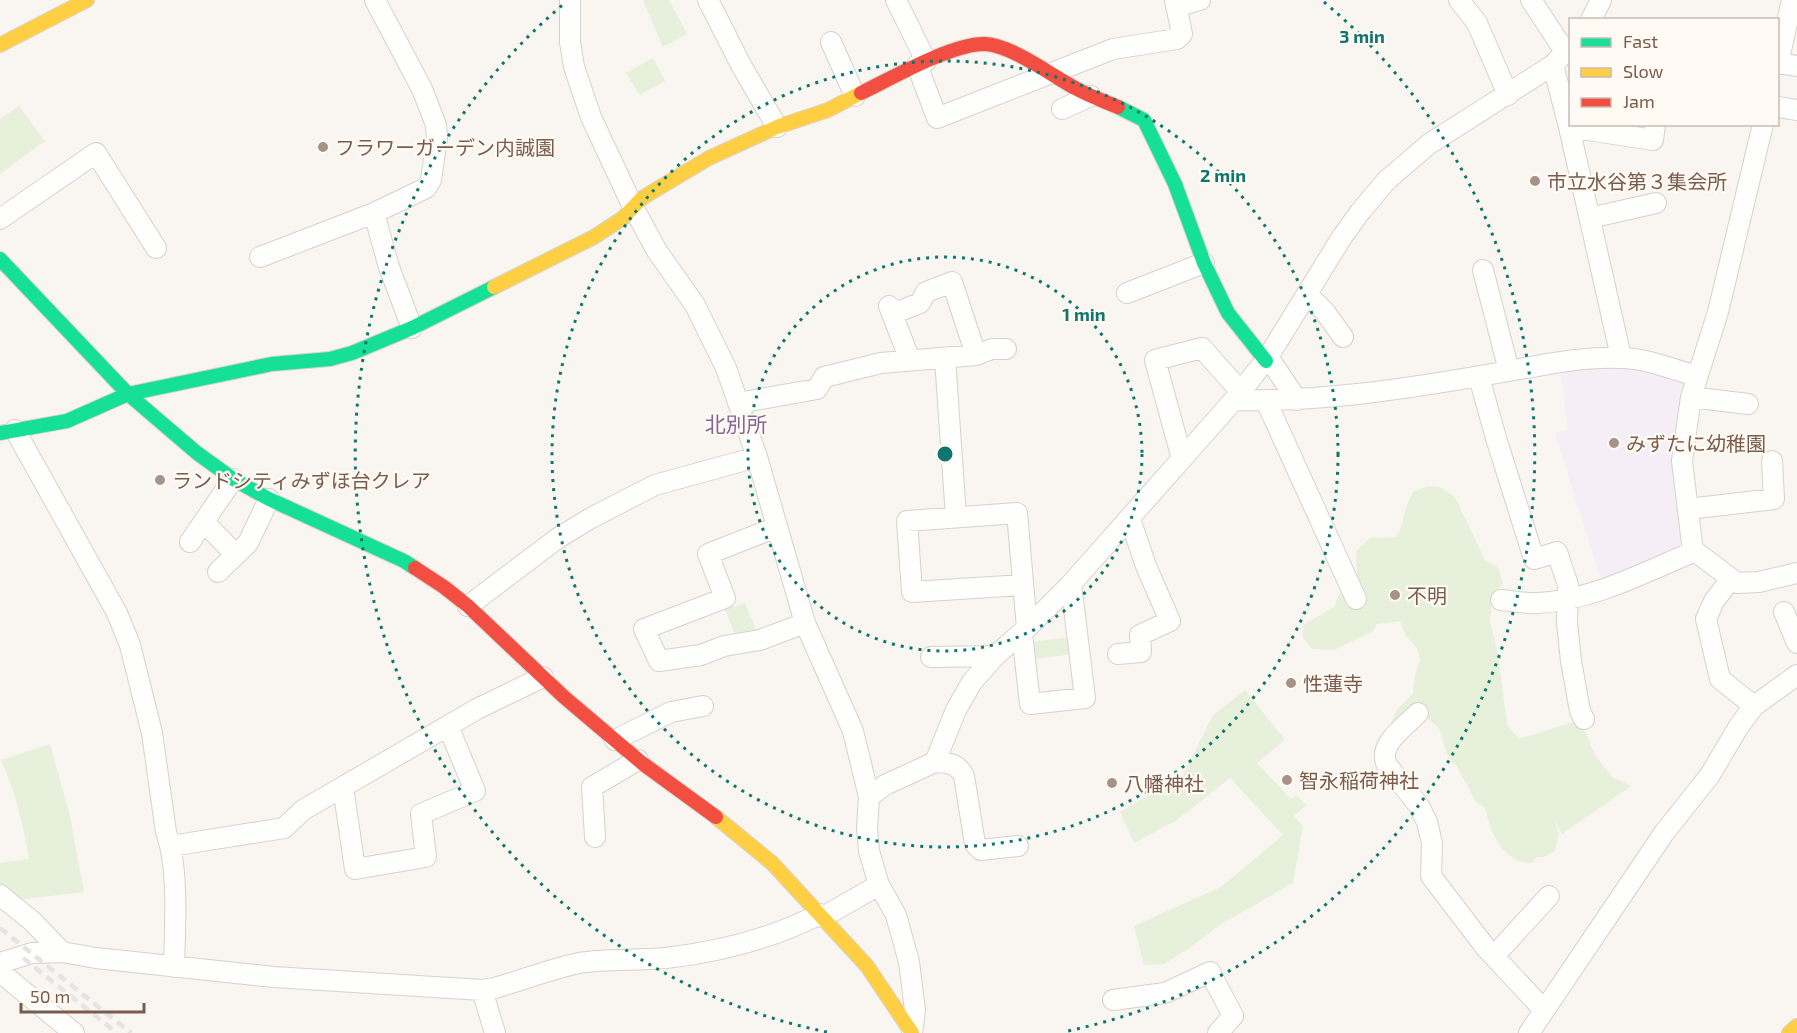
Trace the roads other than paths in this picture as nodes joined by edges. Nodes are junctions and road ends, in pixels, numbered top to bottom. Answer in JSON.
{"nodes":[{"id":1,"x":87,"y":0,"type":"edge"},
{"id":2,"x":375,"y":0,"type":"edge"},
{"id":3,"x":570,"y":0,"type":"edge"},
{"id":4,"x":708,"y":0,"type":"edge"},
{"id":5,"x":896,"y":0,"type":"edge"},
{"id":6,"x":1200,"y":0,"type":"edge"},
{"id":7,"x":1460,"y":0,"type":"edge"},
{"id":8,"x":1531,"y":0,"type":"edge"},
{"id":9,"x":1792,"y":0,"type":"edge"},
{"id":10,"x":1175,"y":3,"type":"edge"},
{"id":11,"x":831,"y":42,"type":"dead end"},
{"id":12,"x":0,"y":45,"type":"edge"},
{"id":13,"x":1563,"y":55,"type":"edge"},
{"id":14,"x":1779,"y":59,"type":"edge"},
{"id":15,"x":921,"y":63,"type":"junction"},
{"id":16,"x":1779,"y":64,"type":"edge"},
{"id":17,"x":1797,"y":66,"type":"edge"},
{"id":18,"x":1047,"y":74,"type":"junction"},
{"id":19,"x":1508,"y":95,"type":"junction"},
{"id":20,"x":855,"y":96,"type":"junction"},
{"id":21,"x":1091,"y":96,"type":"junction"},
{"id":22,"x":1779,"y":107,"type":"edge"},
{"id":23,"x":1062,"y":109,"type":"dead end"},
{"id":24,"x":1797,"y":110,"type":"edge"},
{"id":25,"x":1655,"y":126,"type":"edge"},
{"id":26,"x":1763,"y":126,"type":"edge"},
{"id":27,"x":777,"y":127,"type":"junction"},
{"id":28,"x":1569,"y":127,"type":"junction"},
{"id":29,"x":1656,"y":203,"type":"dead end"},
{"id":30,"x":633,"y":207,"type":"junction"},
{"id":31,"x":374,"y":213,"type":"junction"},
{"id":32,"x":1590,"y":218,"type":"junction"},
{"id":33,"x":0,"y":219,"type":"edge"},
{"id":34,"x":156,"y":248,"type":"dead end"},
{"id":35,"x":260,"y":257,"type":"dead end"},
{"id":36,"x":0,"y":260,"type":"edge"},
{"id":37,"x":1204,"y":263,"type":"junction"},
{"id":38,"x":1483,"y":270,"type":"dead end"},
{"id":39,"x":1127,"y":293,"type":"dead end"},
{"id":40,"x":1307,"y":294,"type":"junction"},
{"id":41,"x":412,"y":328,"type":"junction"},
{"id":42,"x":1343,"y":337,"type":"dead end"},
{"id":43,"x":1006,"y":349,"type":"dead end"},
{"id":44,"x":976,"y":355,"type":"junction"},
{"id":45,"x":1621,"y":357,"type":"junction"},
{"id":46,"x":945,"y":358,"type":"junction"},
{"id":47,"x":1267,"y":359,"type":"junction"},
{"id":48,"x":910,"y":360,"type":"junction"},
{"id":49,"x":1509,"y":371,"type":"junction"},
{"id":50,"x":1696,"y":376,"type":"junction"},
{"id":51,"x":1479,"y":377,"type":"junction"},
{"id":52,"x":128,"y":394,"type":"junction"},
{"id":53,"x":1238,"y":396,"type":"junction"},
{"id":54,"x":1690,"y":396,"type":"junction"},
{"id":55,"x":1297,"y":400,"type":"junction"},
{"id":56,"x":1266,"y":401,"type":"junction"},
{"id":57,"x":738,"y":403,"type":"junction"},
{"id":58,"x":1748,"y":404,"type":"dead end"},
{"id":59,"x":7,"y":432,"type":"edge"},
{"id":60,"x":757,"y":457,"type":"junction"},
{"id":61,"x":1182,"y":459,"type":"junction"},
{"id":62,"x":1772,"y":461,"type":"dead end"},
{"id":63,"x":233,"y":479,"type":"junction"},
{"id":64,"x":269,"y":499,"type":"junction"},
{"id":65,"x":1688,"y":509,"type":"junction"},
{"id":66,"x":956,"y":517,"type":"junction"},
{"id":67,"x":1130,"y":519,"type":"junction"},
{"id":68,"x":204,"y":522,"type":"junction"},
{"id":69,"x":777,"y":527,"type":"junction"},
{"id":70,"x":190,"y":542,"type":"dead end"},
{"id":71,"x":1693,"y":552,"type":"junction"},
{"id":72,"x":236,"y":555,"type":"junction"},
{"id":73,"x":218,"y":572,"type":"dead end"},
{"id":74,"x":1797,"y":573,"type":"edge"},
{"id":75,"x":1731,"y":579,"type":"junction"},
{"id":76,"x":1071,"y":584,"type":"junction"},
{"id":77,"x":1023,"y":585,"type":"junction"},
{"id":78,"x":1356,"y":599,"type":"dead end"},
{"id":79,"x":1501,"y":600,"type":"dead end"},
{"id":80,"x":1568,"y":600,"type":"junction"},
{"id":81,"x":468,"y":606,"type":"junction"},
{"id":82,"x":1784,"y":612,"type":"dead end"},
{"id":83,"x":805,"y":623,"type":"junction"},
{"id":84,"x":1024,"y":630,"type":"junction"},
{"id":85,"x":1797,"y":643,"type":"edge"},
{"id":86,"x":1118,"y":654,"type":"dead end"},
{"id":87,"x":995,"y":656,"type":"junction"},
{"id":88,"x":931,"y":657,"type":"dead end"},
{"id":89,"x":1797,"y":675,"type":"edge"},
{"id":90,"x":543,"y":677,"type":"junction"},
{"id":91,"x":703,"y":706,"type":"dead end"},
{"id":92,"x":1754,"y":706,"type":"junction"},
{"id":93,"x":1418,"y":713,"type":"dead end"},
{"id":94,"x":1584,"y":719,"type":"dead end"},
{"id":95,"x":448,"y":726,"type":"junction"},
{"id":96,"x":615,"y":740,"type":"junction"},
{"id":97,"x":638,"y":760,"type":"junction"},
{"id":98,"x":934,"y":762,"type":"junction"},
{"id":99,"x":343,"y":787,"type":"junction"},
{"id":100,"x":869,"y":797,"type":"junction"},
{"id":101,"x":595,"y":837,"type":"dead end"},
{"id":102,"x":171,"y":846,"type":"junction"},
{"id":103,"x":1018,"y":846,"type":"dead end"},
{"id":104,"x":879,"y":885,"type":"junction"},
{"id":105,"x":0,"y":895,"type":"edge"},
{"id":106,"x":1549,"y":896,"type":"dead end"},
{"id":107,"x":821,"y":915,"type":"junction"},
{"id":108,"x":62,"y":952,"type":"junction"},
{"id":109,"x":1495,"y":955,"type":"junction"},
{"id":110,"x":0,"y":963,"type":"edge"},
{"id":111,"x":174,"y":967,"type":"junction"},
{"id":112,"x":0,"y":972,"type":"edge"},
{"id":113,"x":482,"y":990,"type":"junction"},
{"id":114,"x":1113,"y":1000,"type":"dead end"},
{"id":115,"x":1544,"y":1010,"type":"junction"},
{"id":116,"x":1797,"y":1026,"type":"edge"},
{"id":117,"x":74,"y":1033,"type":"edge"},
{"id":118,"x":495,"y":1033,"type":"edge"},
{"id":119,"x":912,"y":1033,"type":"edge"},
{"id":120,"x":1218,"y":1033,"type":"edge"},
{"id":121,"x":1529,"y":1033,"type":"edge"},
{"id":122,"x":1789,"y":1033,"type":"edge"}],
"edges":[{"from":1,"to":12,"type":"main road"},
{"from":2,"to":31,"type":"street"},
{"from":3,"to":30,"type":"street"},
{"from":4,"to":27,"type":"street"},
{"from":5,"to":15,"type":"street"},
{"from":6,"to":10,"type":"street"},
{"from":7,"to":19,"type":"street"},
{"from":8,"to":13,"type":"street"},
{"from":9,"to":14,"type":"street"},
{"from":10,"to":18,"type":"street"},
{"from":11,"to":20,"type":"street"},
{"from":13,"to":19,"type":"street"},
{"from":13,"to":28,"type":"street"},
{"from":15,"to":18,"type":"main road"},
{"from":15,"to":18,"type":"street"},
{"from":15,"to":20,"type":"main road"},
{"from":16,"to":17,"type":"street"},
{"from":18,"to":21,"type":"main road"},
{"from":19,"to":40,"type":"street"},
{"from":20,"to":27,"type":"main road"},
{"from":21,"to":23,"type":"street"},
{"from":21,"to":37,"type":"main road"},
{"from":22,"to":24,"type":"street"},
{"from":25,"to":28,"type":"street"},
{"from":26,"to":50,"type":"street"},
{"from":27,"to":30,"type":"main road"},
{"from":28,"to":32,"type":"street"},
{"from":29,"to":32,"type":"street"},
{"from":30,"to":41,"type":"main road"},
{"from":30,"to":57,"type":"street"},
{"from":31,"to":35,"type":"street"},
{"from":31,"to":41,"type":"street"},
{"from":32,"to":45,"type":"street"},
{"from":33,"to":34,"type":"street"},
{"from":36,"to":52,"type":"main road"},
{"from":37,"to":39,"type":"street"},
{"from":37,"to":47,"type":"main road"},
{"from":38,"to":49,"type":"street"},
{"from":40,"to":42,"type":"street"},
{"from":40,"to":47,"type":"street"},
{"from":41,"to":52,"type":"main road"},
{"from":43,"to":44,"type":"street"},
{"from":44,"to":46,"type":"street"},
{"from":44,"to":48,"type":"street"},
{"from":45,"to":49,"type":"street"},
{"from":45,"to":50,"type":"street"},
{"from":46,"to":48,"type":"street"},
{"from":46,"to":66,"type":"street"},
{"from":47,"to":53,"type":"street"},
{"from":47,"to":55,"type":"street"},
{"from":48,"to":57,"type":"street"},
{"from":49,"to":51,"type":"street"},
{"from":50,"to":54,"type":"street"},
{"from":51,"to":55,"type":"street"},
{"from":51,"to":80,"type":"street"},
{"from":52,"to":59,"type":"main road"},
{"from":52,"to":63,"type":"main road"},
{"from":53,"to":56,"type":"street"},
{"from":53,"to":61,"type":"street"},
{"from":53,"to":61,"type":"street"},
{"from":54,"to":58,"type":"street"},
{"from":54,"to":65,"type":"street"},
{"from":55,"to":56,"type":"street"},
{"from":56,"to":78,"type":"street"},
{"from":57,"to":60,"type":"street"},
{"from":59,"to":102,"type":"street"},
{"from":60,"to":69,"type":"street"},
{"from":60,"to":81,"type":"street"},
{"from":61,"to":67,"type":"street"},
{"from":62,"to":65,"type":"street"},
{"from":63,"to":64,"type":"main road"},
{"from":63,"to":68,"type":"street"},
{"from":64,"to":72,"type":"street"},
{"from":64,"to":81,"type":"main road"},
{"from":65,"to":71,"type":"street"},
{"from":66,"to":77,"type":"street"},
{"from":66,"to":77,"type":"street"},
{"from":67,"to":76,"type":"street"},
{"from":67,"to":86,"type":"street"},
{"from":68,"to":70,"type":"street"},
{"from":68,"to":72,"type":"street"},
{"from":69,"to":83,"type":"street"},
{"from":69,"to":83,"type":"street"},
{"from":71,"to":75,"type":"street"},
{"from":71,"to":80,"type":"street"},
{"from":72,"to":73,"type":"street"},
{"from":74,"to":75,"type":"street"},
{"from":75,"to":92,"type":"street"},
{"from":76,"to":84,"type":"street"},
{"from":76,"to":84,"type":"street"},
{"from":77,"to":84,"type":"street"},
{"from":79,"to":80,"type":"street"},
{"from":80,"to":94,"type":"street"},
{"from":81,"to":90,"type":"main road"},
{"from":82,"to":85,"type":"street"},
{"from":83,"to":100,"type":"street"},
{"from":84,"to":87,"type":"street"},
{"from":87,"to":88,"type":"street"},
{"from":87,"to":98,"type":"street"},
{"from":89,"to":92,"type":"street"},
{"from":90,"to":95,"type":"street"},
{"from":90,"to":96,"type":"main road"},
{"from":91,"to":96,"type":"street"},
{"from":92,"to":115,"type":"street"},
{"from":93,"to":109,"type":"street"},
{"from":95,"to":99,"type":"street"},
{"from":95,"to":99,"type":"street"},
{"from":96,"to":97,"type":"main road"},
{"from":97,"to":101,"type":"street"},
{"from":97,"to":107,"type":"main road"},
{"from":98,"to":100,"type":"street"},
{"from":98,"to":103,"type":"street"},
{"from":99,"to":102,"type":"street"},
{"from":100,"to":104,"type":"street"},
{"from":102,"to":111,"type":"street"},
{"from":104,"to":107,"type":"street"},
{"from":104,"to":119,"type":"street"},
{"from":105,"to":108,"type":"street"},
{"from":106,"to":109,"type":"street"},
{"from":107,"to":113,"type":"street"},
{"from":107,"to":119,"type":"main road"},
{"from":108,"to":110,"type":"street"},
{"from":108,"to":111,"type":"street"},
{"from":109,"to":115,"type":"street"},
{"from":111,"to":113,"type":"street"},
{"from":112,"to":117,"type":"street"},
{"from":113,"to":118,"type":"street"},
{"from":114,"to":120,"type":"street"},
{"from":115,"to":121,"type":"street"},
{"from":116,"to":122,"type":"main road"}]}
